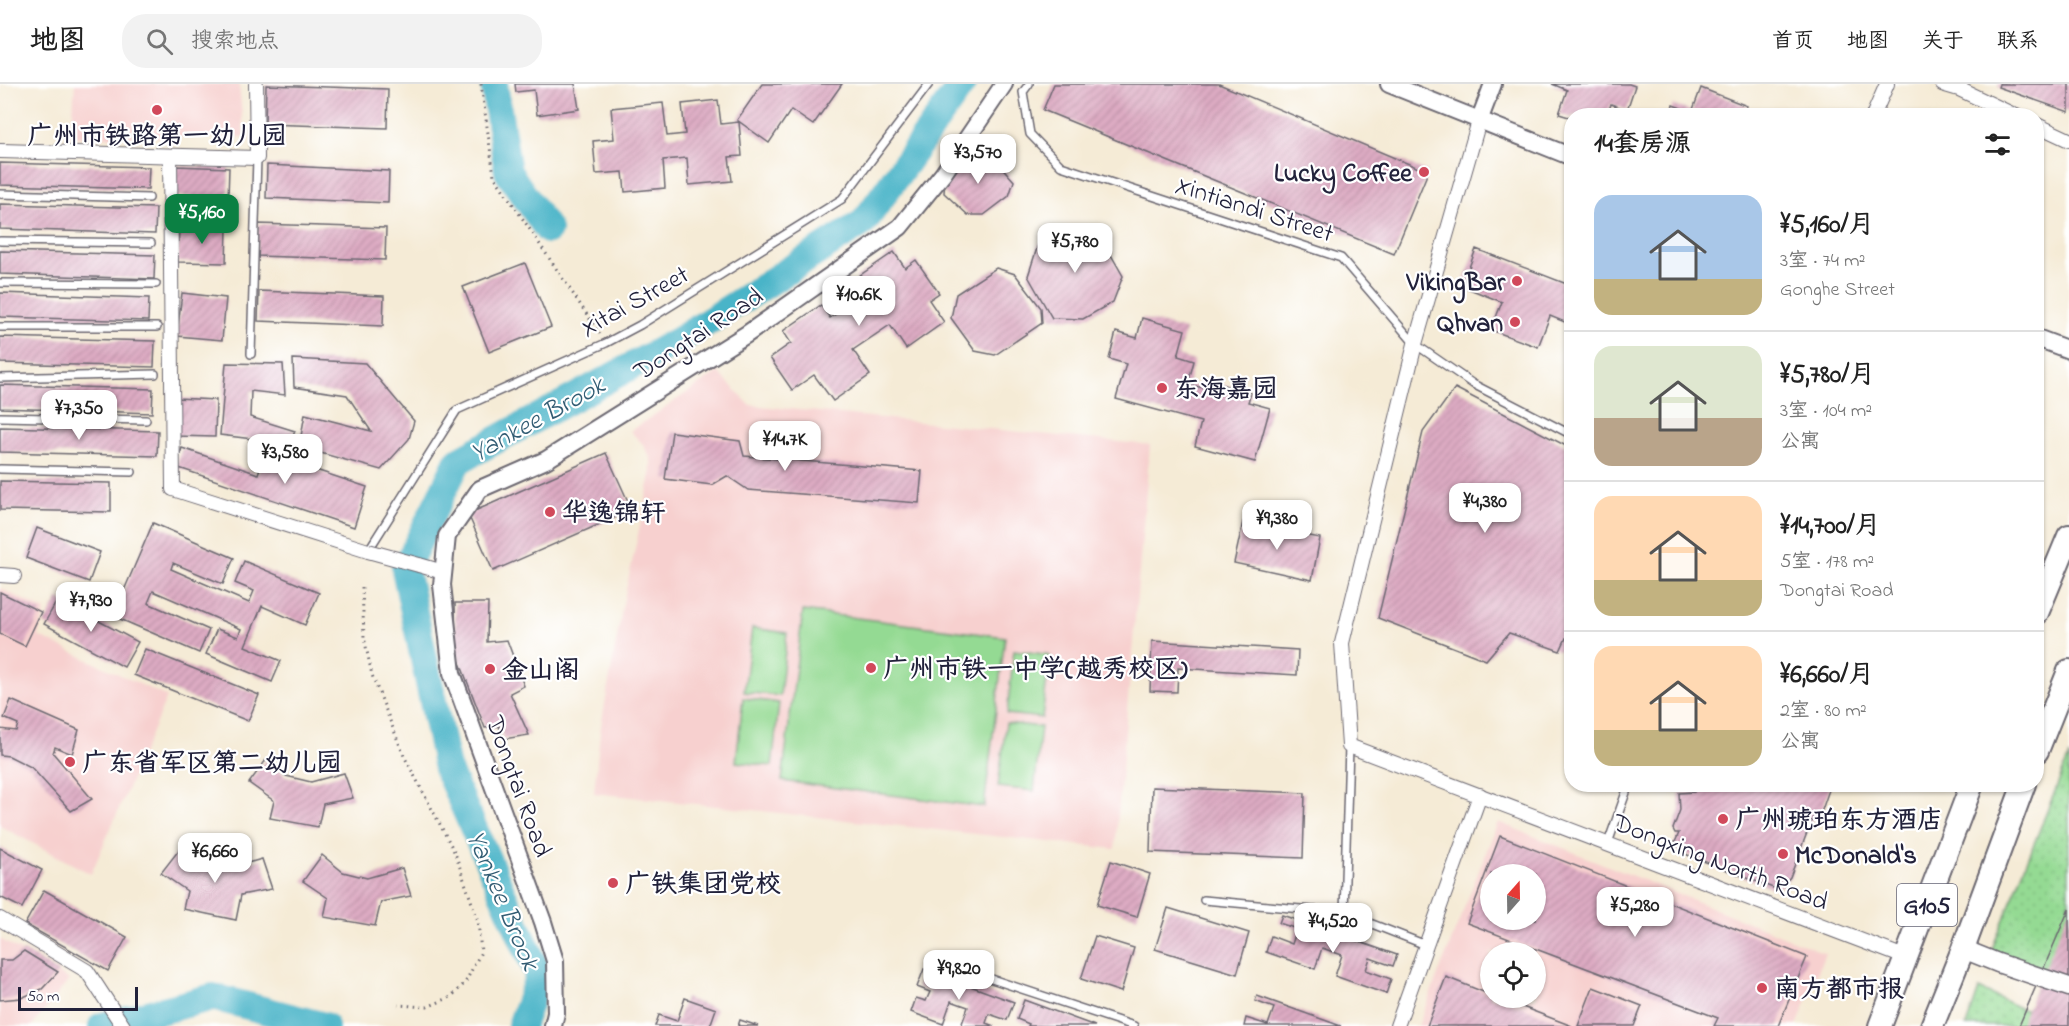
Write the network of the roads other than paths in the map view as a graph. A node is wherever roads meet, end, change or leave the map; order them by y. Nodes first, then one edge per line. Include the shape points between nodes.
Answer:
1 (256, 84) edge
2 (929, 84) edge
3 (1004, 84) edge
4 (1029, 84) edge
5 (1389, 84) edge
6 (1493, 84) edge
7 (1887, 84) edge
8 (1942, 84) edge
9 (1960, 87) edge
10 (1876, 108) edge
11 (2001, 108) edge
12 (1479, 121) junction
13 (2044, 128) edge
14 (2069, 140) edge
15 (0, 152) edge
16 (1564, 154) edge
17 (170, 156) junction
18 (257, 158) junction
19 (0, 194) edge
20 (149, 198) dead end
21 (0, 241) edge
22 (151, 243) dead end
23 (0, 283) edge
24 (156, 284) dead end
25 (0, 327) edge
26 (157, 327) dead end
27 (2044, 341) edge
28 (1415, 344) junction
29 (2069, 350) edge
30 (251, 354) dead end
31 (155, 374) dead end
32 (0, 378) edge
33 (0, 417) edge
34 (146, 420) dead end
35 (1564, 431) edge
36 (0, 469) edge
37 (132, 472) dead end
38 (2069, 523) edge
39 (2064, 546) edge
40 (369, 550) junction
41 (443, 572) junction
42 (0, 575) edge
43 (14, 576) dead end
44 (2044, 596) edge
45 (2069, 671) edge
46 (2044, 734) edge
47 (1349, 746) junction
48 (1626, 792) edge
49 (1969, 792) edge
50 (2021, 792) edge
51 (1480, 795) junction
52 (1608, 843) junction
53 (1204, 900) dead end
54 (1344, 913) junction
55 (0, 920) edge
56 (1426, 945) junction
57 (1963, 949) junction
58 (1907, 958) junction
59 (937, 961) dead end
60 (2069, 987) edge
61 (1938, 1024) edge
62 (123, 1026) edge
63 (553, 1026) edge
64 (1134, 1026) edge
65 (1397, 1026) edge
66 (1880, 1026) edge

1 - 18 street
2 - 40 lane, Xitai Street via 842,199 640,325 456,410
3 - 41 street, Dongtai Road via 943,174 900,227 747,334 546,460 480,489 447,536
4 - 28 lane, Xintiandi Street via 1023,92 1030,134 1061,166 1341,258
5 - 12 street
6 - 12 street
7 - 10 street
8 - 9 street
9 - 11 street
12 - 16 street
12 - 28 street
13 - 14 street
15 - 17 street
17 - 18 street
17 - 40 street via 172,489
18 - 30 lane
19 - 20 lane
21 - 22 lane
23 - 24 lane
25 - 26 lane
27 - 29 street
28 - 35 lane, Xintiandi Street via 1473,384
28 - 47 street via 1342,643
31 - 32 lane
33 - 34 lane
36 - 37 lane
38 - 39 highway
39 - 44 highway
40 - 41 street, bridge
41 - 63 street, Dongtai Road via 452,674 555,961
42 - 43 street
45 - 46 highway
47 - 51 street, Dongxing North Road
47 - 54 lane
48 - 52 lane
49 - 58 highway, G105
50 - 57 highway, G105
51 - 52 street, Dongxing North Road
51 - 56 street
52 - 58 street, Dongxing North Road
53 - 54 lane
54 - 56 lane
55 - 62 street via 87,971
56 - 65 street
57 - 60 main road
57 - 61 highway, G105
58 - 66 highway, G105
59 - 64 lane

